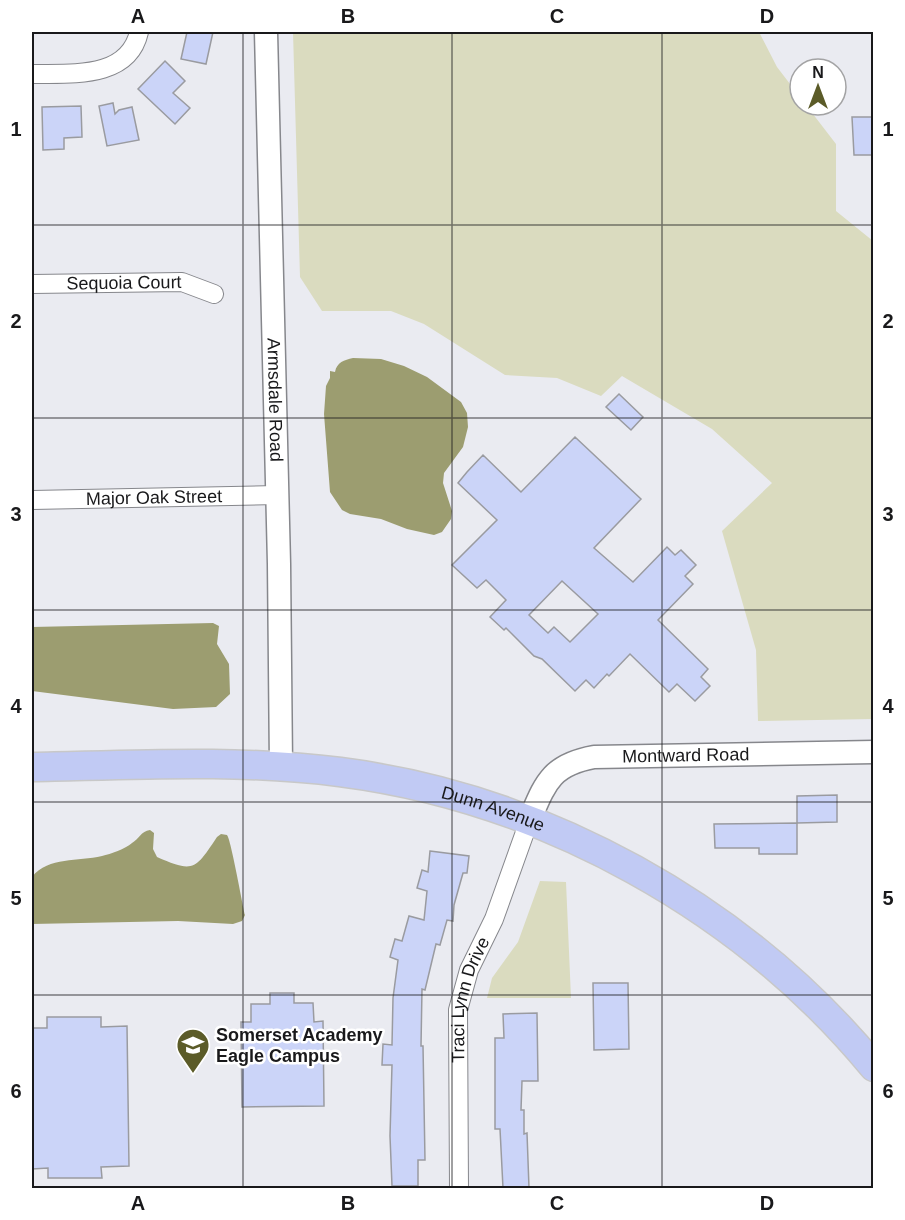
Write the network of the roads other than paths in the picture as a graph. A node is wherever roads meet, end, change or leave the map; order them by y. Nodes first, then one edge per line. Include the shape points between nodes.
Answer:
1 (139, 32) edge
2 (266, 32) edge
3 (32, 74) edge
4 (32, 284) edge
5 (214, 294) dead end
6 (277, 495) junction
7 (32, 500) edge
8 (873, 752) edge
9 (281, 766) junction
10 (32, 767) edge
11 (529, 821) junction
12 (873, 1067) edge
13 (459, 1188) edge

1 - 3 street via 124,58 107,68 87,73
2 - 6 street, Armsdale Road
4 - 5 street, Sequoia Court via 182,282
6 - 7 street, Major Oak Street
6 - 9 street, Armsdale Road
8 - 11 street, Montward Road via 579,760 566,765 543,787
9 - 10 main road, Dunn Avenue
9 - 11 main road, Dunn Avenue via 404,783
11 - 12 main road, Dunn Avenue via 641,874 719,924 823,1010
11 - 13 street, Traci Lynn Drive via 494,919 469,970 458,1010

